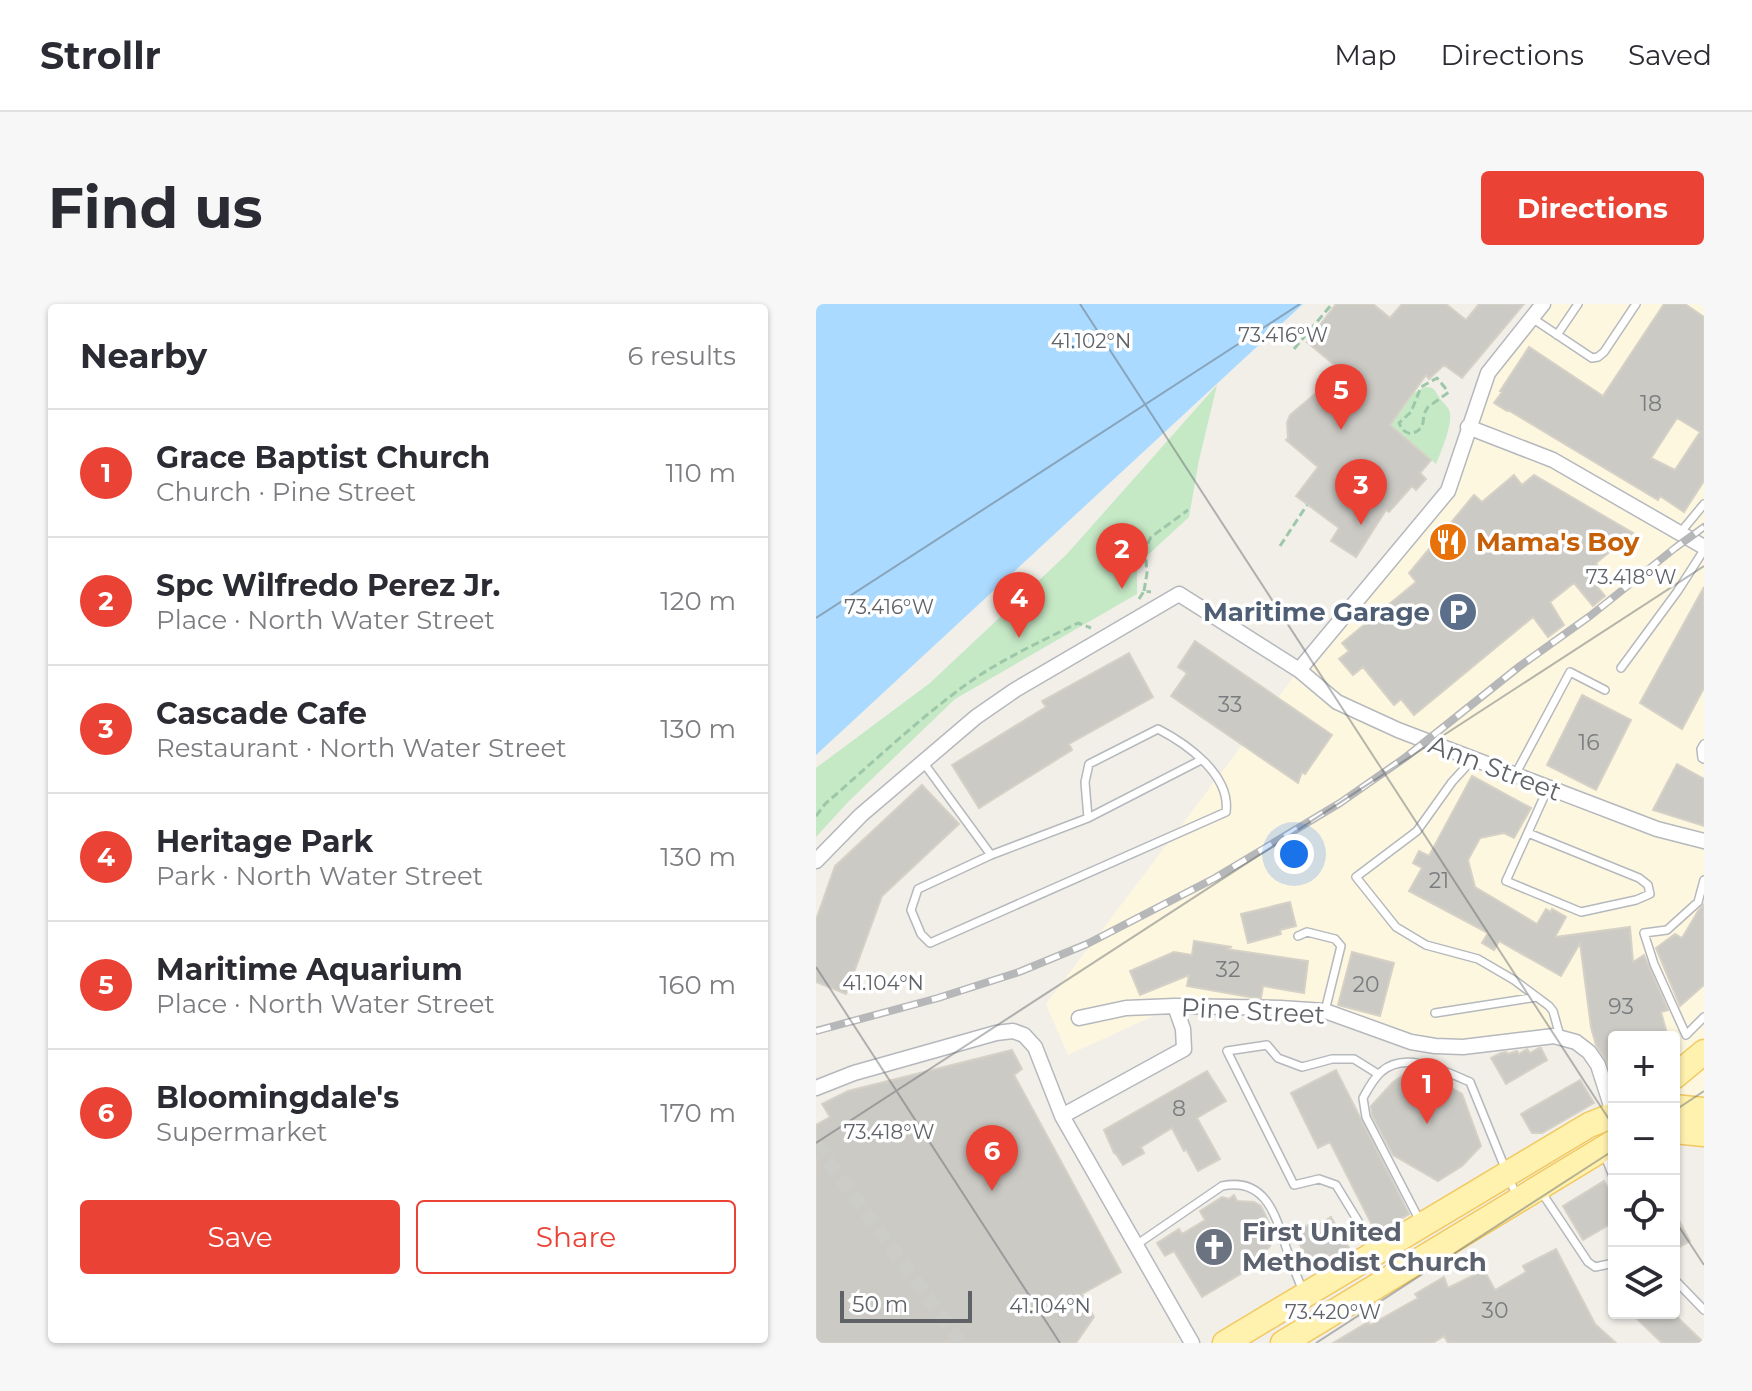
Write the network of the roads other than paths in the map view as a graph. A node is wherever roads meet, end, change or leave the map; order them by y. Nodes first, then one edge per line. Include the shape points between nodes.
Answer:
1 (1543, 304) edge
2 (1578, 304) edge
3 (1636, 304) edge
4 (1532, 318) junction
5 (1557, 335) junction
6 (1468, 427) junction
7 (1704, 504) edge
8 (1680, 533) junction
9 (1704, 549) edge
10 (1621, 668) dead end
11 (1299, 670) junction
12 (1605, 690) dead end
13 (1704, 744) edge
14 (1473, 759) junction
15 (1704, 759) edge
16 (1201, 760) junction
17 (923, 762) junction
18 (1515, 775) junction
19 (1548, 788) junction
20 (1088, 818) junction
21 (1528, 833) junction
22 (1704, 841) edge
23 (991, 855) junction
24 (816, 861) edge
25 (1704, 880) edge
26 (1298, 936) dead end
27 (1537, 997) junction
28 (1175, 1006) junction
29 (1325, 1011) junction
30 (1435, 1013) dead end
31 (1704, 1017) edge
32 (1079, 1018) dead end
33 (1686, 1035) junction
34 (1561, 1038) junction
35 (1699, 1056) edge
36 (1680, 1072) edge
37 (1378, 1074) junction
38 (816, 1088) edge
39 (1610, 1103) edge
40 (1680, 1108) edge
41 (1704, 1110) edge
42 (1062, 1116) junction
43 (1608, 1117) edge
44 (1680, 1132) edge
45 (1704, 1134) edge
46 (1608, 1145) edge
47 (1508, 1173) junction
48 (1529, 1194) junction
49 (1422, 1225) junction
50 (1136, 1245) junction
51 (1377, 1252) junction
52 (1608, 1264) edge
53 (1680, 1285) edge
54 (1305, 1296) junction
55 (1704, 1310) edge
56 (1235, 1341) edge
57 (1192, 1343) edge
58 (1283, 1343) edge

1 - 4 street
2 - 5 lane
3 - 5 lane via 1598,357
4 - 5 lane
4 - 6 street via 1488,373
6 - 8 street via 1553,460
6 - 11 street via 1448,491
7 - 8 lane
8 - 9 street
9 - 10 lane
11 - 14 street, Ann Street via 1337,702
11 - 17 street, Ann Street via 1179,594 1015,690
12 - 18 lane via 1570,672
13 - 15 lane
14 - 18 street, Ann Street
14 - 27 lane via 1417,831 1356,877 1396,927 1426,945 1478,959
16 - 20 lane
16 - 20 lane via 1158,729 1089,764
16 - 23 lane via 1225,791 1226,812 930,943 911,910 918,889
17 - 23 lane
17 - 24 street
18 - 19 street, Ann Street
19 - 21 lane
19 - 22 street, Ann Street
20 - 23 lane
21 - 21 lane via 1506,881 1581,912 1650,894 1639,878
25 - 33 lane via 1698,902 1667,930 1644,933
26 - 29 lane via 1307,932 1335,939 1341,946
27 - 30 lane
27 - 34 lane via 1553,1011
28 - 29 street, Pine Street
28 - 32 street, Pine Street via 1126,1008
28 - 42 street via 1184,1049
29 - 34 street, Pine Street via 1435,1046
31 - 33 lane
33 - 35 lane
34 - 39 street via 1589,1052
35 - 36 main road
37 - 47 lane via 1390,1065 1424,1064 1470,1082
37 - 49 lane via 1363,1098 1366,1117
37 - 51 lane via 1354,1059 1302,1067 1278,1058 1267,1045 1227,1051 1294,1185 1319,1179 1336,1185
38 - 42 street via 1013,1031 1035,1047
40 - 41 main road
42 - 50 street
43 - 47 main road
44 - 45 main road
46 - 48 main road
47 - 48 lane
47 - 49 main road
48 - 52 lane via 1588,1262 1595,1267
48 - 58 main road
49 - 51 main road
50 - 54 lane via 1222,1186 1242,1185 1262,1195 1272,1209
50 - 57 street
51 - 54 main road
53 - 55 lane
54 - 56 main road

